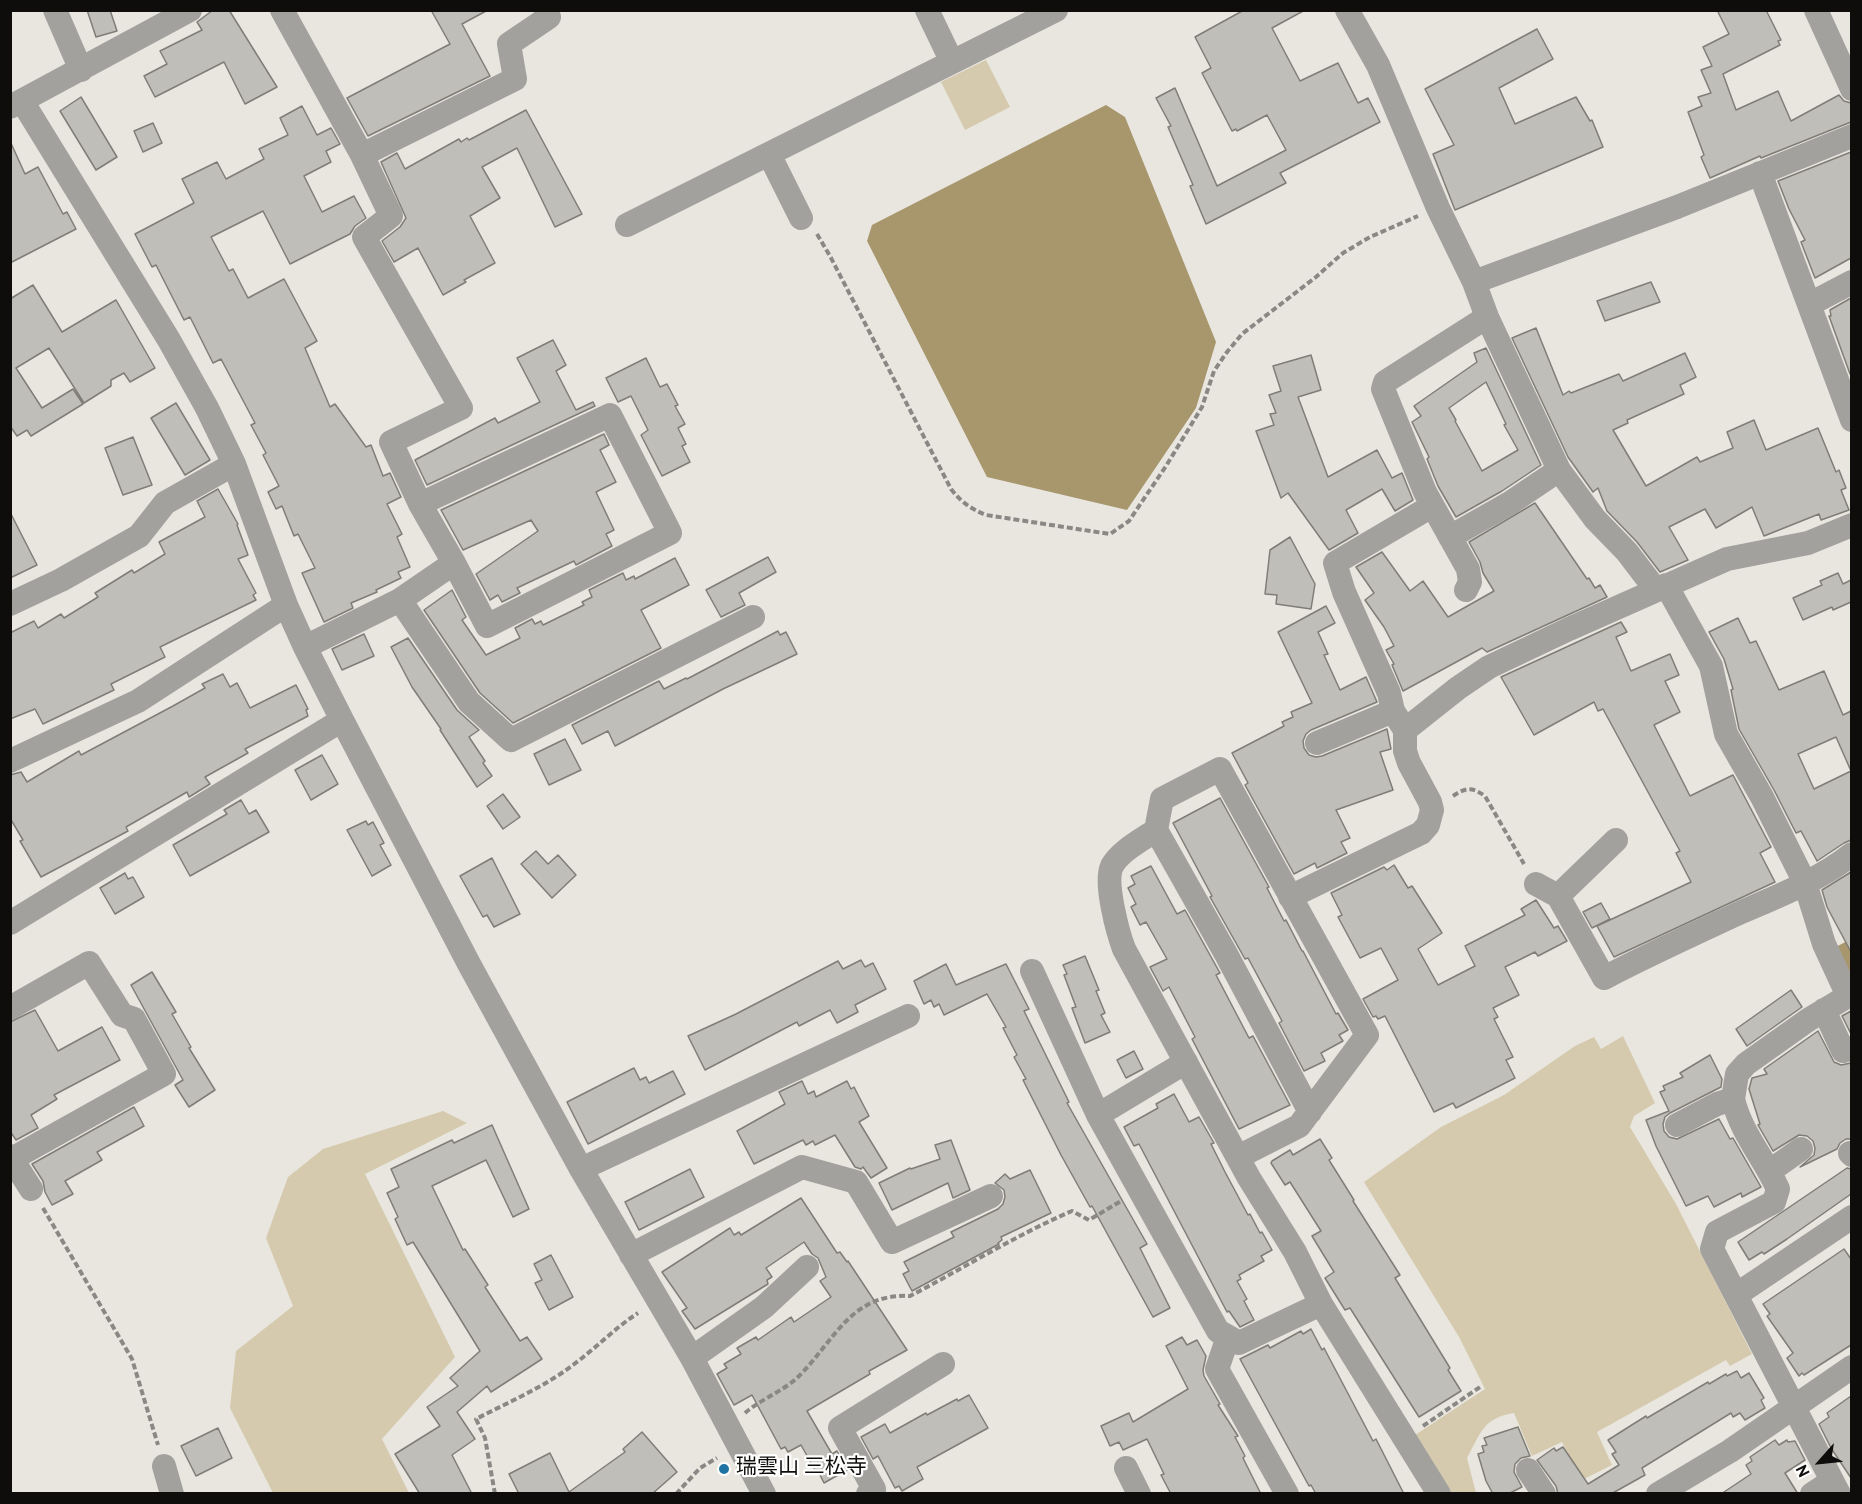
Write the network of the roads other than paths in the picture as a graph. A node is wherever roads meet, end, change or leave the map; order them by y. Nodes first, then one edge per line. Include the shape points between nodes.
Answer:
1 (56, 10) edge
2 (190, 10) edge
3 (282, 10) edge
4 (546, 10) edge
5 (927, 10) edge
6 (1056, 10) edge
7 (1347, 10) edge
8 (1816, 10) edge
9 (952, 62) junction
10 (81, 70) junction
11 (1851, 89) edge
12 (16, 104) edge
13 (1851, 136) edge
14 (768, 154) junction
15 (362, 155) junction
16 (1761, 173) junction
17 (801, 218) road end
18 (627, 225) dead end
19 (1474, 282) junction
20 (1851, 282) edge
21 (1810, 304) junction
22 (1487, 317) junction
23 (1851, 420) edge
24 (234, 464) junction
25 (1559, 470) junction
26 (420, 504) junction
27 (1432, 506) junction
28 (1851, 525) edge
29 (1450, 537) junction
30 (454, 563) junction
31 (1661, 588) junction
32 (1466, 590) dead end
33 (400, 600) junction
34 (10, 604) edge
35 (286, 605) junction
36 (753, 617) dead end
37 (305, 647) junction
38 (342, 720) junction
39 (1399, 720) junction
40 (1317, 743) dead end
41 (10, 761) edge
42 (1156, 830) junction
43 (1616, 840) dead end
44 (1851, 854) edge
45 (1805, 883) junction
46 (1536, 884) road end
47 (1558, 896) junction
48 (1290, 897) junction
49 (10, 923) edge
50 (1032, 971) dead end
51 (10, 1008) edge
52 (1824, 1010) junction
53 (908, 1016) dead end
54 (1851, 1048) edge
55 (1186, 1062) junction
56 (1733, 1099) junction
57 (1310, 1113) junction
58 (1098, 1115) junction
59 (1677, 1125) dead end
60 (1801, 1149) dead end
61 (1238, 1156) junction
62 (11, 1158) edge
63 (581, 1169) junction
64 (1774, 1180) junction
65 (31, 1189) road end
66 (991, 1196) dead end
67 (1851, 1217) edge
68 (631, 1255) junction
69 (807, 1267) dead end
70 (1736, 1294) junction
71 (1321, 1304) junction
72 (1228, 1337) junction
73 (692, 1358) junction
74 (943, 1364) dead end
75 (1851, 1367) edge
76 (1793, 1407) junction
77 (164, 1466) road end
78 (1126, 1468) dead end
79 (1528, 1470) dead end
80 (1837, 1491) edge
81 (172, 1494) edge
82 (764, 1494) edge
83 (868, 1494) edge
84 (1139, 1494) edge
85 (1287, 1494) edge
86 (1439, 1494) edge
87 (1544, 1494) edge
88 (1658, 1494) edge

1 - 10 street
2 - 10 street
3 - 15 street
4 - 15 street via 549,16 509,44 515,79
5 - 9 street
6 - 9 street
7 - 19 street via 1378,64 1438,208
8 - 11 street
9 - 14 street
10 - 12 street
12 - 24 street via 169,340
13 - 16 street
14 - 17 street
14 - 18 street
15 - 26 street via 391,216 364,237 461,408 391,442
16 - 19 street
16 - 21 street
19 - 22 street
20 - 21 street
21 - 23 street
22 - 25 street
22 - 27 street via 1384,382 1383,389
24 - 34 street via 165,503 139,536
24 - 35 street
25 - 29 street
25 - 31 street via 1595,519
26 - 30 street
26 - 30 street via 610,415 670,533 487,626
27 - 29 street
27 - 39 street via 1335,563
28 - 31 street via 1808,543 1727,559
29 - 32 street via 1468,569 1470,582
30 - 33 street
31 - 39 street via 1489,668
31 - 45 street via 1711,666 1726,735
33 - 36 street via 469,702 511,740
33 - 37 street
35 - 37 street
35 - 41 street via 138,701
37 - 38 street
38 - 49 street
38 - 63 street
39 - 40 street
39 - 48 street via 1409,764 1430,802 1428,825 1421,833
42 - 48 street via 1162,799 1220,769
42 - 55 street via 1116,861 1109,876 1110,886 1116,928 1124,950
42 - 57 street
43 - 47 street
44 - 45 street
45 - 47 street via 1662,947 1604,978
45 - 52 street via 1824,945 1848,996
46 - 47 street
48 - 57 street via 1367,1035
50 - 58 street
51 - 62 street via 89,963 122,1015 134,1019 164,1074
52 - 54 street via 1844,1051
52 - 56 street via 1746,1064 1737,1074
53 - 63 street
55 - 58 street
55 - 61 street
56 - 59 street
56 - 64 street via 1737,1117
57 - 61 street via 1299,1126
58 - 72 street via 1218,1331
60 - 64 street
61 - 71 street
62 - 65 street
63 - 68 street
64 - 70 street via 1774,1202 1717,1232 1712,1249
66 - 68 street via 892,1242 856,1182 802,1167
67 - 70 street
68 - 73 street
69 - 73 street via 764,1307
70 - 76 street
71 - 72 street via 1239,1343
71 - 86 street
72 - 85 street via 1217,1370
73 - 82 street
74 - 83 street via 840,1428 874,1489
75 - 76 street
76 - 80 street
76 - 88 street
77 - 81 street
78 - 84 street
79 - 87 street

